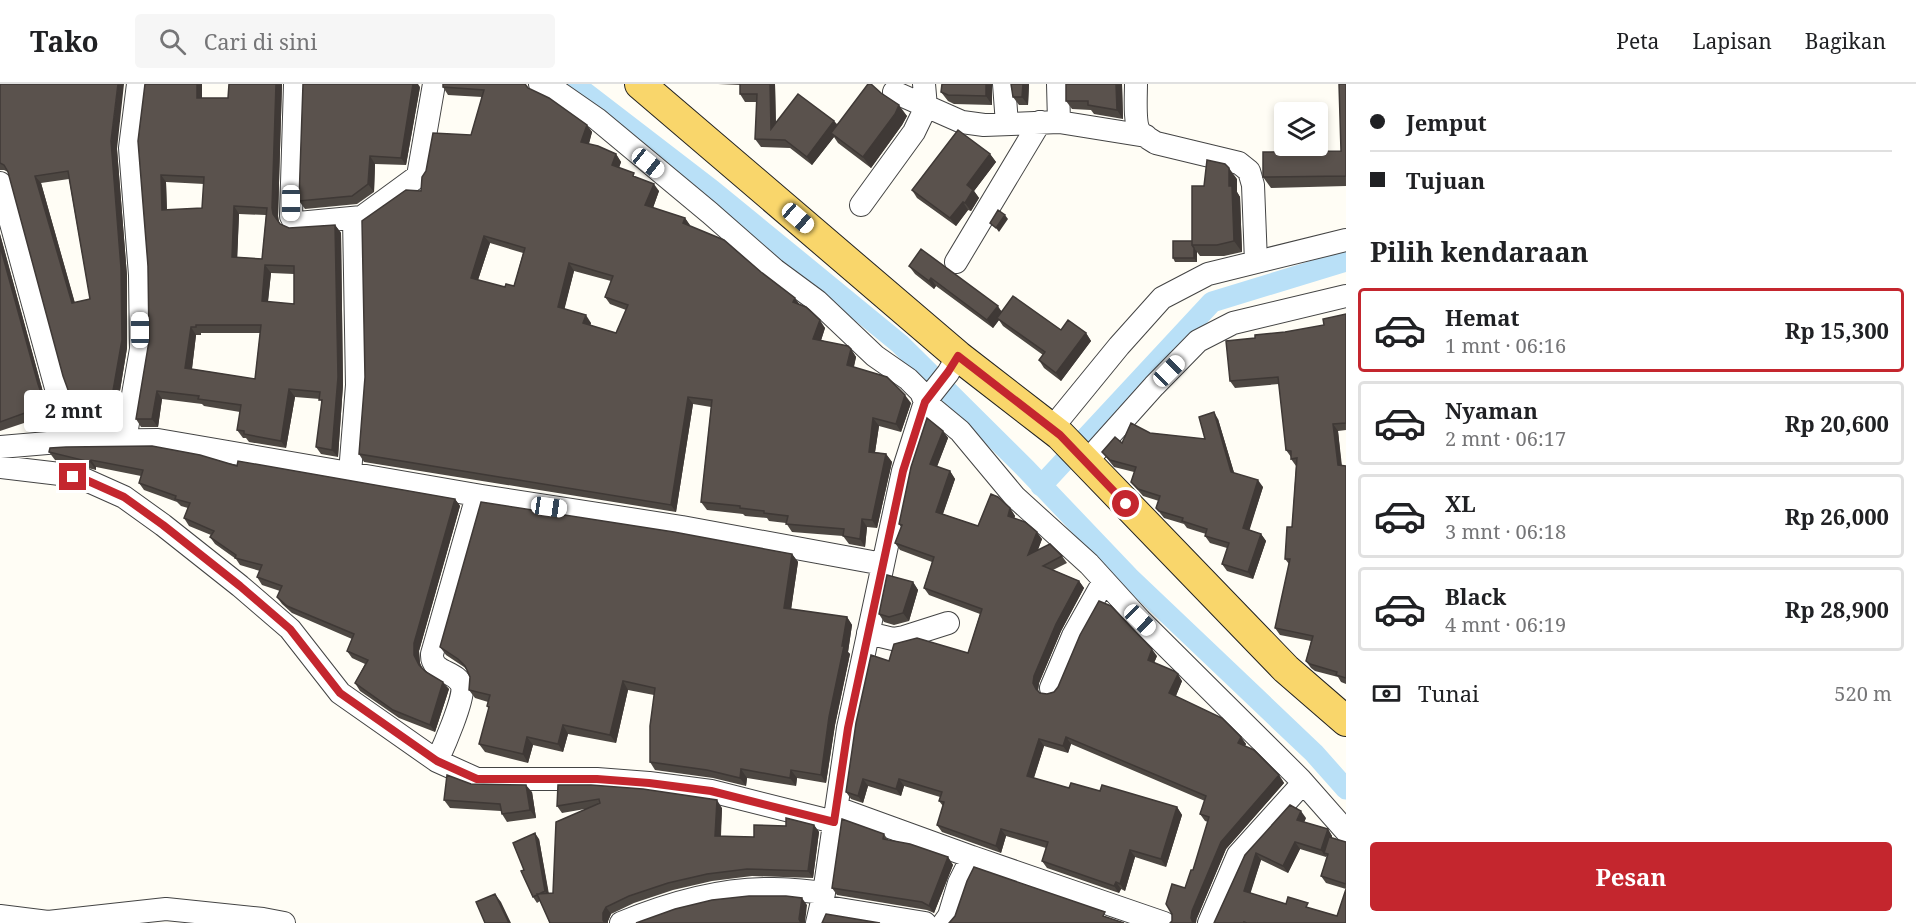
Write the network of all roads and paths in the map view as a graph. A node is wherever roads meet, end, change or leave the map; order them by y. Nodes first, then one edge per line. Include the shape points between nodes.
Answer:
1 (138, 84) edge
2 (295, 84) edge
3 (434, 84) edge
4 (540, 84) edge
5 (640, 84) edge
6 (924, 84) edge
7 (1004, 84) edge
8 (1058, 84) edge
9 (1136, 84) edge
10 (894, 92) dead end
11 (926, 107) junction
12 (1050, 122) junction
13 (1007, 124) junction
14 (1146, 136) junction
15 (0, 183) edge
16 (861, 205) dead end
17 (354, 218) junction
18 (1346, 240) edge
19 (956, 262) dead end
20 (1256, 262) junction
21 (1346, 296) edge
22 (953, 364) junction
23 (927, 398) junction
24 (1056, 432) junction
25 (125, 440) junction
26 (75, 441) junction
27 (0, 447) edge
28 (1084, 460) junction
29 (0, 466) edge
30 (350, 473) junction
31 (477, 495) junction
32 (883, 564) junction
33 (1104, 581) junction
34 (948, 623) dead end
35 (868, 633) junction
36 (1051, 688) dead end
37 (1346, 721) edge
38 (437, 761) junction
39 (1303, 783) junction
40 (835, 815) junction
41 (1346, 831) edge
42 (972, 857) junction
43 (820, 907) edge
44 (0, 916) edge
45 (284, 923) edge
46 (621, 923) edge
47 (925, 923) edge
48 (944, 923) edge
49 (1164, 923) edge
50 (1209, 923) edge

1 - 25 street via 130,148 140,275 141,349
2 - 17 street via 291,216 298,223
3 - 17 street via 418,176 362,217
4 - 23 street via 597,119 817,301
5 - 22 main road
6 - 11 street
7 - 13 street
8 - 12 street
9 - 14 street via 1137,125
10 - 11 street
11 - 13 street via 962,122
11 - 16 street via 914,132
12 - 13 street
12 - 14 street
12 - 19 street
14 - 20 street via 1156,143 1239,163 1249,171
15 - 26 street via 56,388
17 - 30 street via 357,385
18 - 20 street
20 - 24 street via 1208,274 1162,298 1119,346
21 - 28 street via 1233,323 1198,341
22 - 23 street
22 - 24 main road
23 - 32 street via 903,471
23 - 33 street via 960,430 1015,497
24 - 28 main road
25 - 26 street
25 - 30 street via 158,440
26 - 27 street
28 - 37 main road via 1286,669
29 - 38 street via 77,478 124,497 290,629 340,693
30 - 31 street
31 - 32 street
31 - 38 street via 432,654 436,667 460,681 462,688
32 - 35 street
33 - 36 street via 1073,636
33 - 39 street
34 - 35 street via 893,639
35 - 40 street
38 - 40 street via 477,779 649,783
39 - 41 street
39 - 50 street via 1238,855
40 - 42 street
40 - 43 street
42 - 48 street
42 - 49 street
43 - 46 street via 772,889 739,891 697,897
43 - 47 street
44 - 45 street via 48,922 166,909

